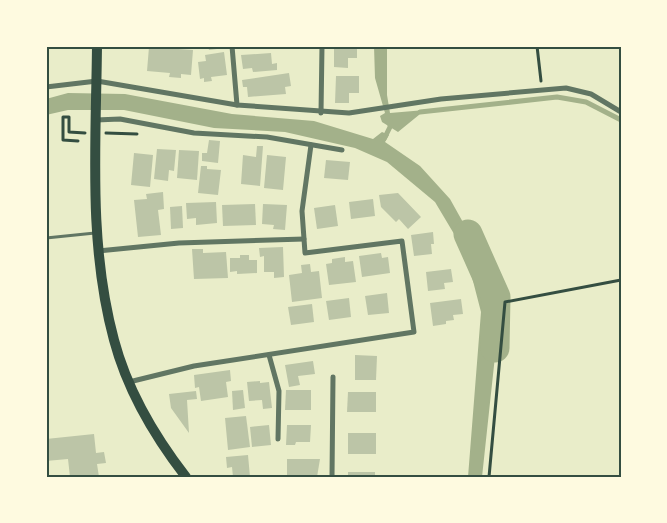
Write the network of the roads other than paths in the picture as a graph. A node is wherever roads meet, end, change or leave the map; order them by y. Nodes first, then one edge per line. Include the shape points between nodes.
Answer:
1 (97, 46) edge
2 (232, 46) edge
3 (322, 46) edge
4 (96, 86) junction
5 (46, 87) edge
6 (237, 105) junction
7 (621, 112) edge
8 (322, 113) junction
9 (96, 117) junction
10 (311, 145) junction
11 (342, 150) dead end
12 (97, 233) junction
13 (46, 238) edge
14 (304, 239) junction
15 (98, 251) junction
16 (269, 354) junction
17 (333, 377) dead end
18 (129, 382) junction
19 (278, 439) dead end
20 (185, 477) edge
21 (332, 477) edge

1 - 4 main road
2 - 6 street
3 - 8 street
4 - 5 street
4 - 6 street
4 - 9 main road
6 - 8 street
7 - 8 street via 591,94 566,88 349,113
9 - 10 street via 194,133 267,137
9 - 12 main road
10 - 11 street
10 - 14 street via 302,211
12 - 13 lane
12 - 15 main road
14 - 15 street via 179,243
14 - 16 street via 305,253 402,241 414,332
15 - 18 main road via 114,340
16 - 18 street via 194,366
16 - 19 street via 279,391
17 - 21 street
18 - 20 main road via 165,449

